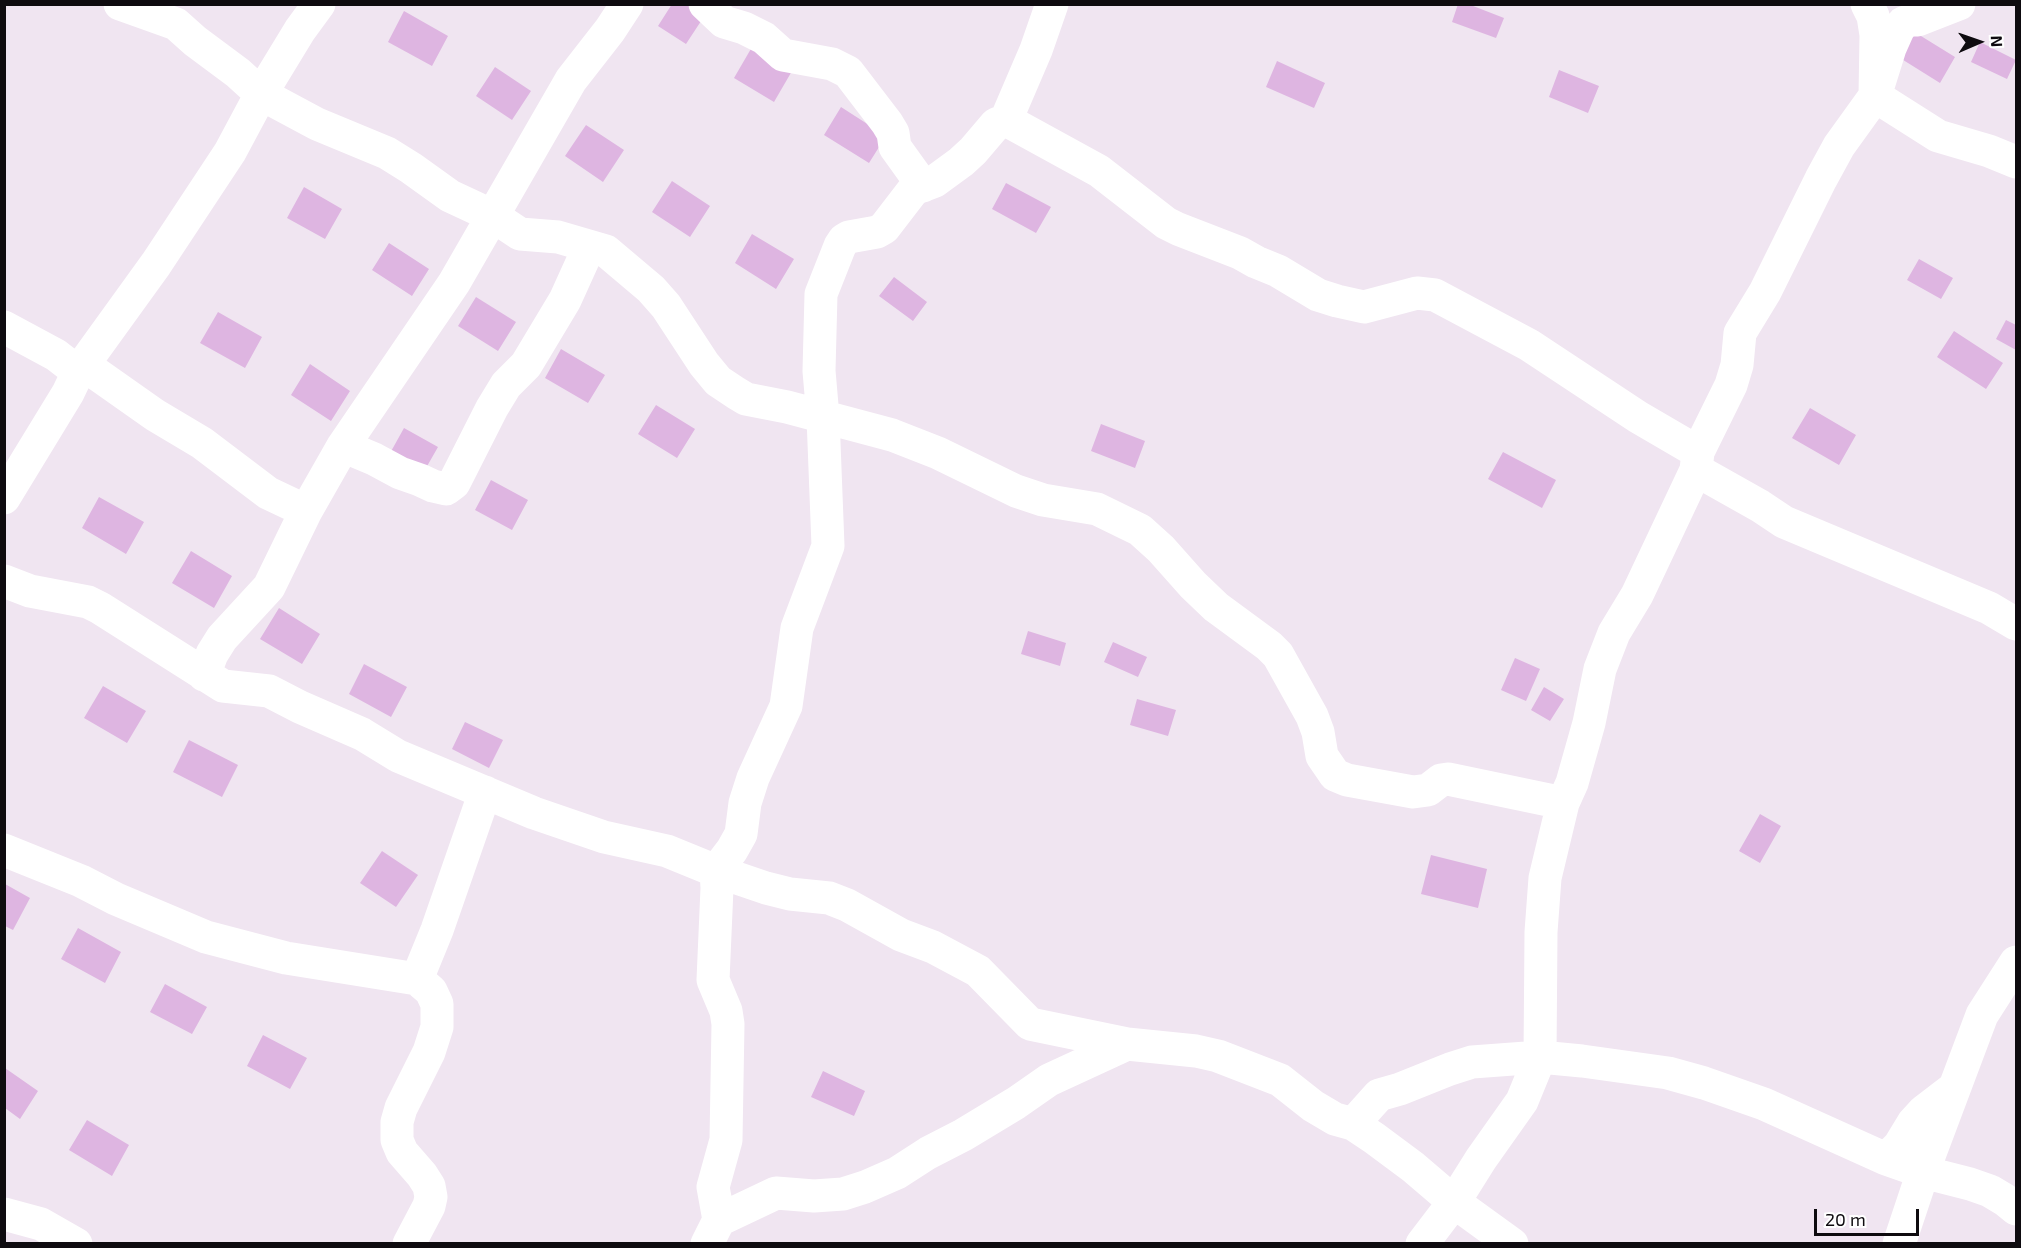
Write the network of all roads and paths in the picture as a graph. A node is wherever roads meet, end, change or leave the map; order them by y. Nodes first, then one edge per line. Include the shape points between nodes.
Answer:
1 (120, 4) edge
2 (319, 4) edge
3 (627, 4) edge
4 (705, 4) edge
5 (1052, 4) edge
6 (1867, 4) edge
7 (1959, 4) edge
8 (261, 94) junction
9 (1875, 96) junction
10 (1006, 120) junction
11 (2016, 162) edge
12 (922, 186) junction
13 (493, 216) junction
14 (589, 248) junction
15 (4, 327) edge
16 (81, 368) junction
17 (823, 417) junction
18 (344, 446) junction
19 (1697, 461) junction
20 (4, 498) edge
21 (306, 511) junction
22 (4, 581) edge
23 (2016, 624) edge
24 (204, 675) junction
25 (485, 792) junction
26 (1563, 803) junction
27 (4, 850) edge
28 (716, 872) junction
29 (2016, 962) edge
30 (417, 979) junction
31 (1127, 1044) junction
32 (1540, 1057) junction
33 (1955, 1088) junction
34 (1353, 1124) junction
35 (1886, 1159) junction
36 (1923, 1172) junction
37 (1454, 1202) junction
38 (2016, 1209) edge
39 (4, 1214) edge
40 (713, 1232) edge
41 (76, 1244) edge
42 (409, 1244) edge
43 (1422, 1244) edge
44 (1512, 1244) edge
45 (1899, 1244) edge

1 - 8 street via 176,24
2 - 8 street
3 - 13 street via 571,80
4 - 12 street via 724,22 764,38 783,55 832,64 848,72 887,123 895,147
5 - 10 street
6 - 9 street via 1876,35
7 - 9 street via 1903,23 1890,48
8 - 13 street via 317,124 387,153 450,196
8 - 16 street via 230,152
9 - 11 street via 1938,136
9 - 19 street via 1839,146 1740,333 1731,385
10 - 12 street via 996,124 961,162
10 - 19 street via 1099,171 1166,223 1240,253 1318,295 1364,307 1417,293 1435,295 1529,345
12 - 17 street via 915,189 884,228 849,237 840,246 821,294 819,371
13 - 14 street via 520,234 558,237
13 - 18 street via 454,284
14 - 17 street via 606,251 651,289 718,381 746,399
14 - 18 street via 565,300 532,356 492,408 454,483 446,489 433,486
15 - 16 street
16 - 20 street
16 - 21 street via 202,443 268,493
17 - 26 street via 909,441 1016,491 1097,509 1140,530 1216,607 1278,655 1312,716 1322,756 1335,775 1413,792 1428,790 1448,779
17 - 28 street via 828,546 797,628 786,706 753,778 741,834
18 - 21 street
19 - 23 street via 1784,522 1989,608
19 - 26 street via 1637,595 1614,633 1600,669 1589,723
21 - 24 street via 269,587 222,638
22 - 24 street via 30,591 88,602
24 - 25 street via 223,686 269,691 362,734 398,756
25 - 28 street via 572,827 667,851
25 - 30 street
26 - 32 street via 1545,878
27 - 30 street via 206,937 286,958
28 - 31 street via 790,894 847,904 901,935 978,971 1030,1024
28 - 40 street via 713,980 728,1024 726,1140 713,1187
29 - 33 street via 1983,1015
30 - 42 street via 430,991 438,1014 429,1052 397,1122 402,1152 422,1174 431,1197
31 - 34 street via 1218,1056 1280,1080 1313,1106
31 - 40 street via 1049,1080 897,1173 843,1194 776,1193
32 - 34 street via 1472,1062 1450,1069 1378,1095
32 - 35 street via 1668,1073 1704,1083 1764,1104
32 - 37 street via 1522,1101
33 - 35 street via 1924,1110
33 - 36 street
34 - 37 street
35 - 36 street
36 - 38 street via 1990,1191
36 - 45 street
37 - 43 street
37 - 44 street
39 - 41 street via 41,1224

